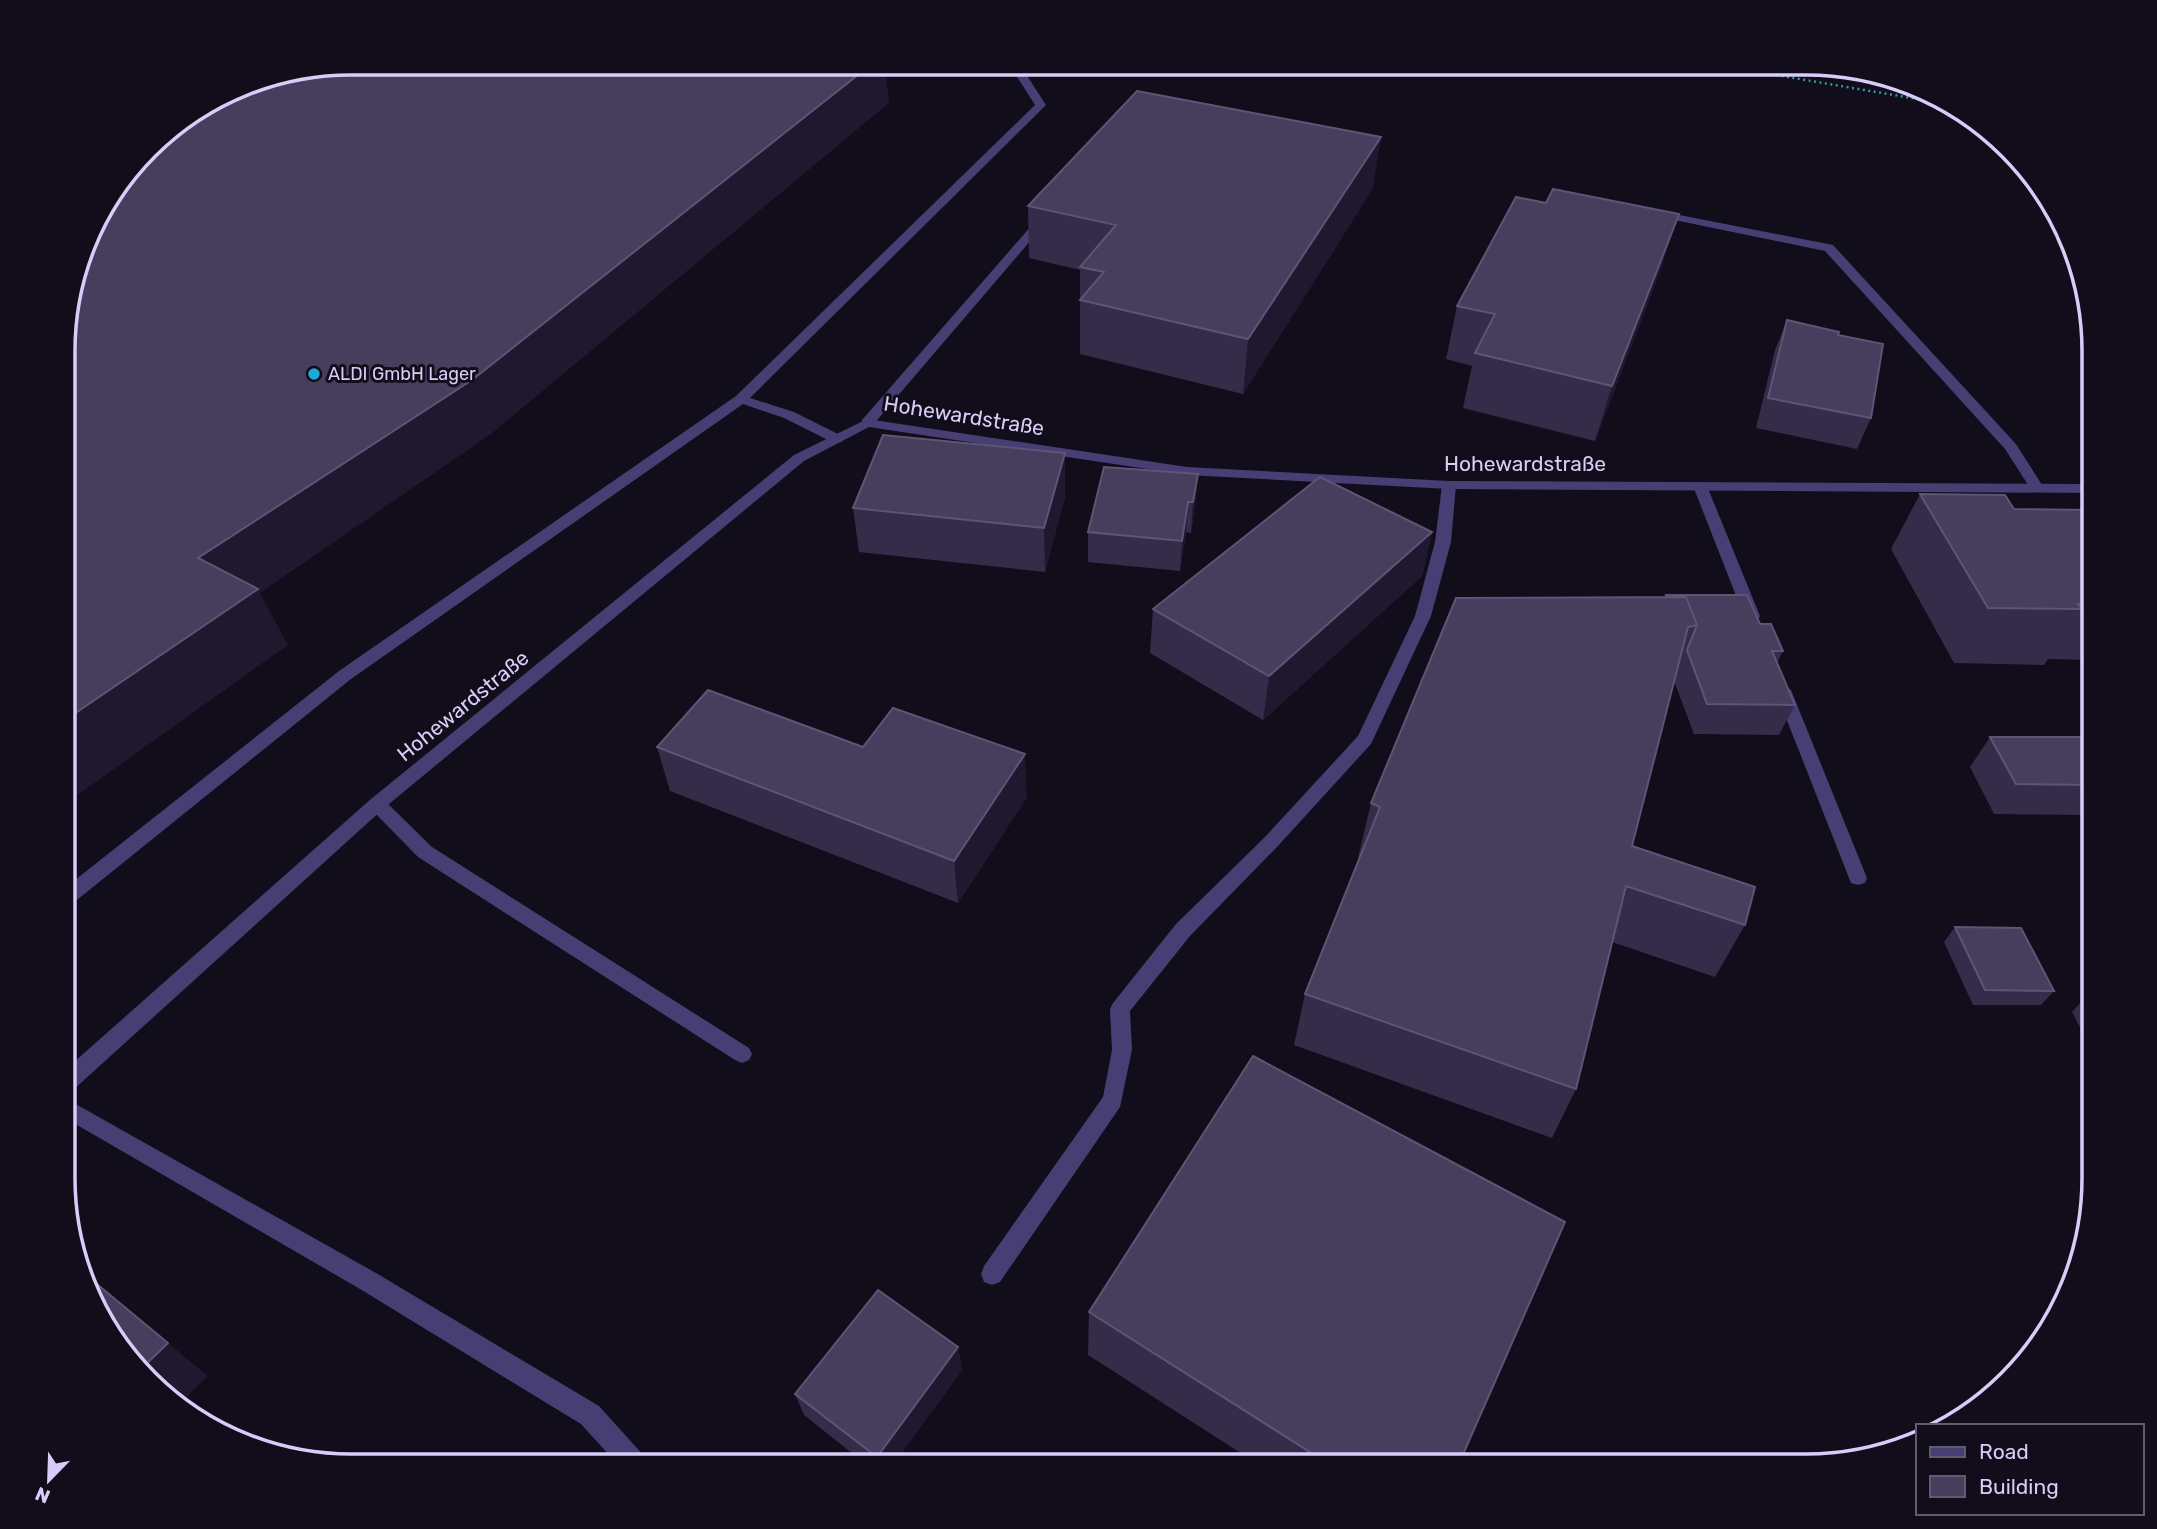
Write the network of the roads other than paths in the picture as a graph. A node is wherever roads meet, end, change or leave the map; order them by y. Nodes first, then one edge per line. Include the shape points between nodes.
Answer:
1 (1021, 75) edge
2 (1639, 210) edge
3 (1051, 211) edge
4 (741, 399) junction
5 (867, 423) junction
6 (837, 439) junction
7 (1449, 485) junction
8 (1700, 486) junction
9 (2037, 488) junction
10 (2082, 489) edge
11 (1759, 631) edge
12 (1779, 680) edge
13 (377, 804) junction
14 (1858, 878) dead end
15 (75, 891) edge
16 (742, 1054) dead end
17 (75, 1075) edge
18 (75, 1113) edge
19 (992, 1273) dead end
20 (626, 1454) edge

1 - 4 street via 1041,105
2 - 9 street via 1829,248 2011,447
3 - 5 street
4 - 6 street via 789,415
4 - 15 street via 345,675
5 - 6 street, Hohewardstraße
5 - 7 street, Hohewardstraße via 1187,471
6 - 13 street, Hohewardstraße via 799,458
7 - 8 street, Hohewardstraße
7 - 19 street via 1443,542 1423,617 1365,740 1183,930 1120,1009 1122,1050 1113,1100
8 - 9 street, Hohewardstraße
8 - 11 street
9 - 10 street, Hohewardstraße
12 - 14 street
13 - 16 street via 425,852
13 - 17 street, Hohewardstraße
18 - 20 street via 590,1415

